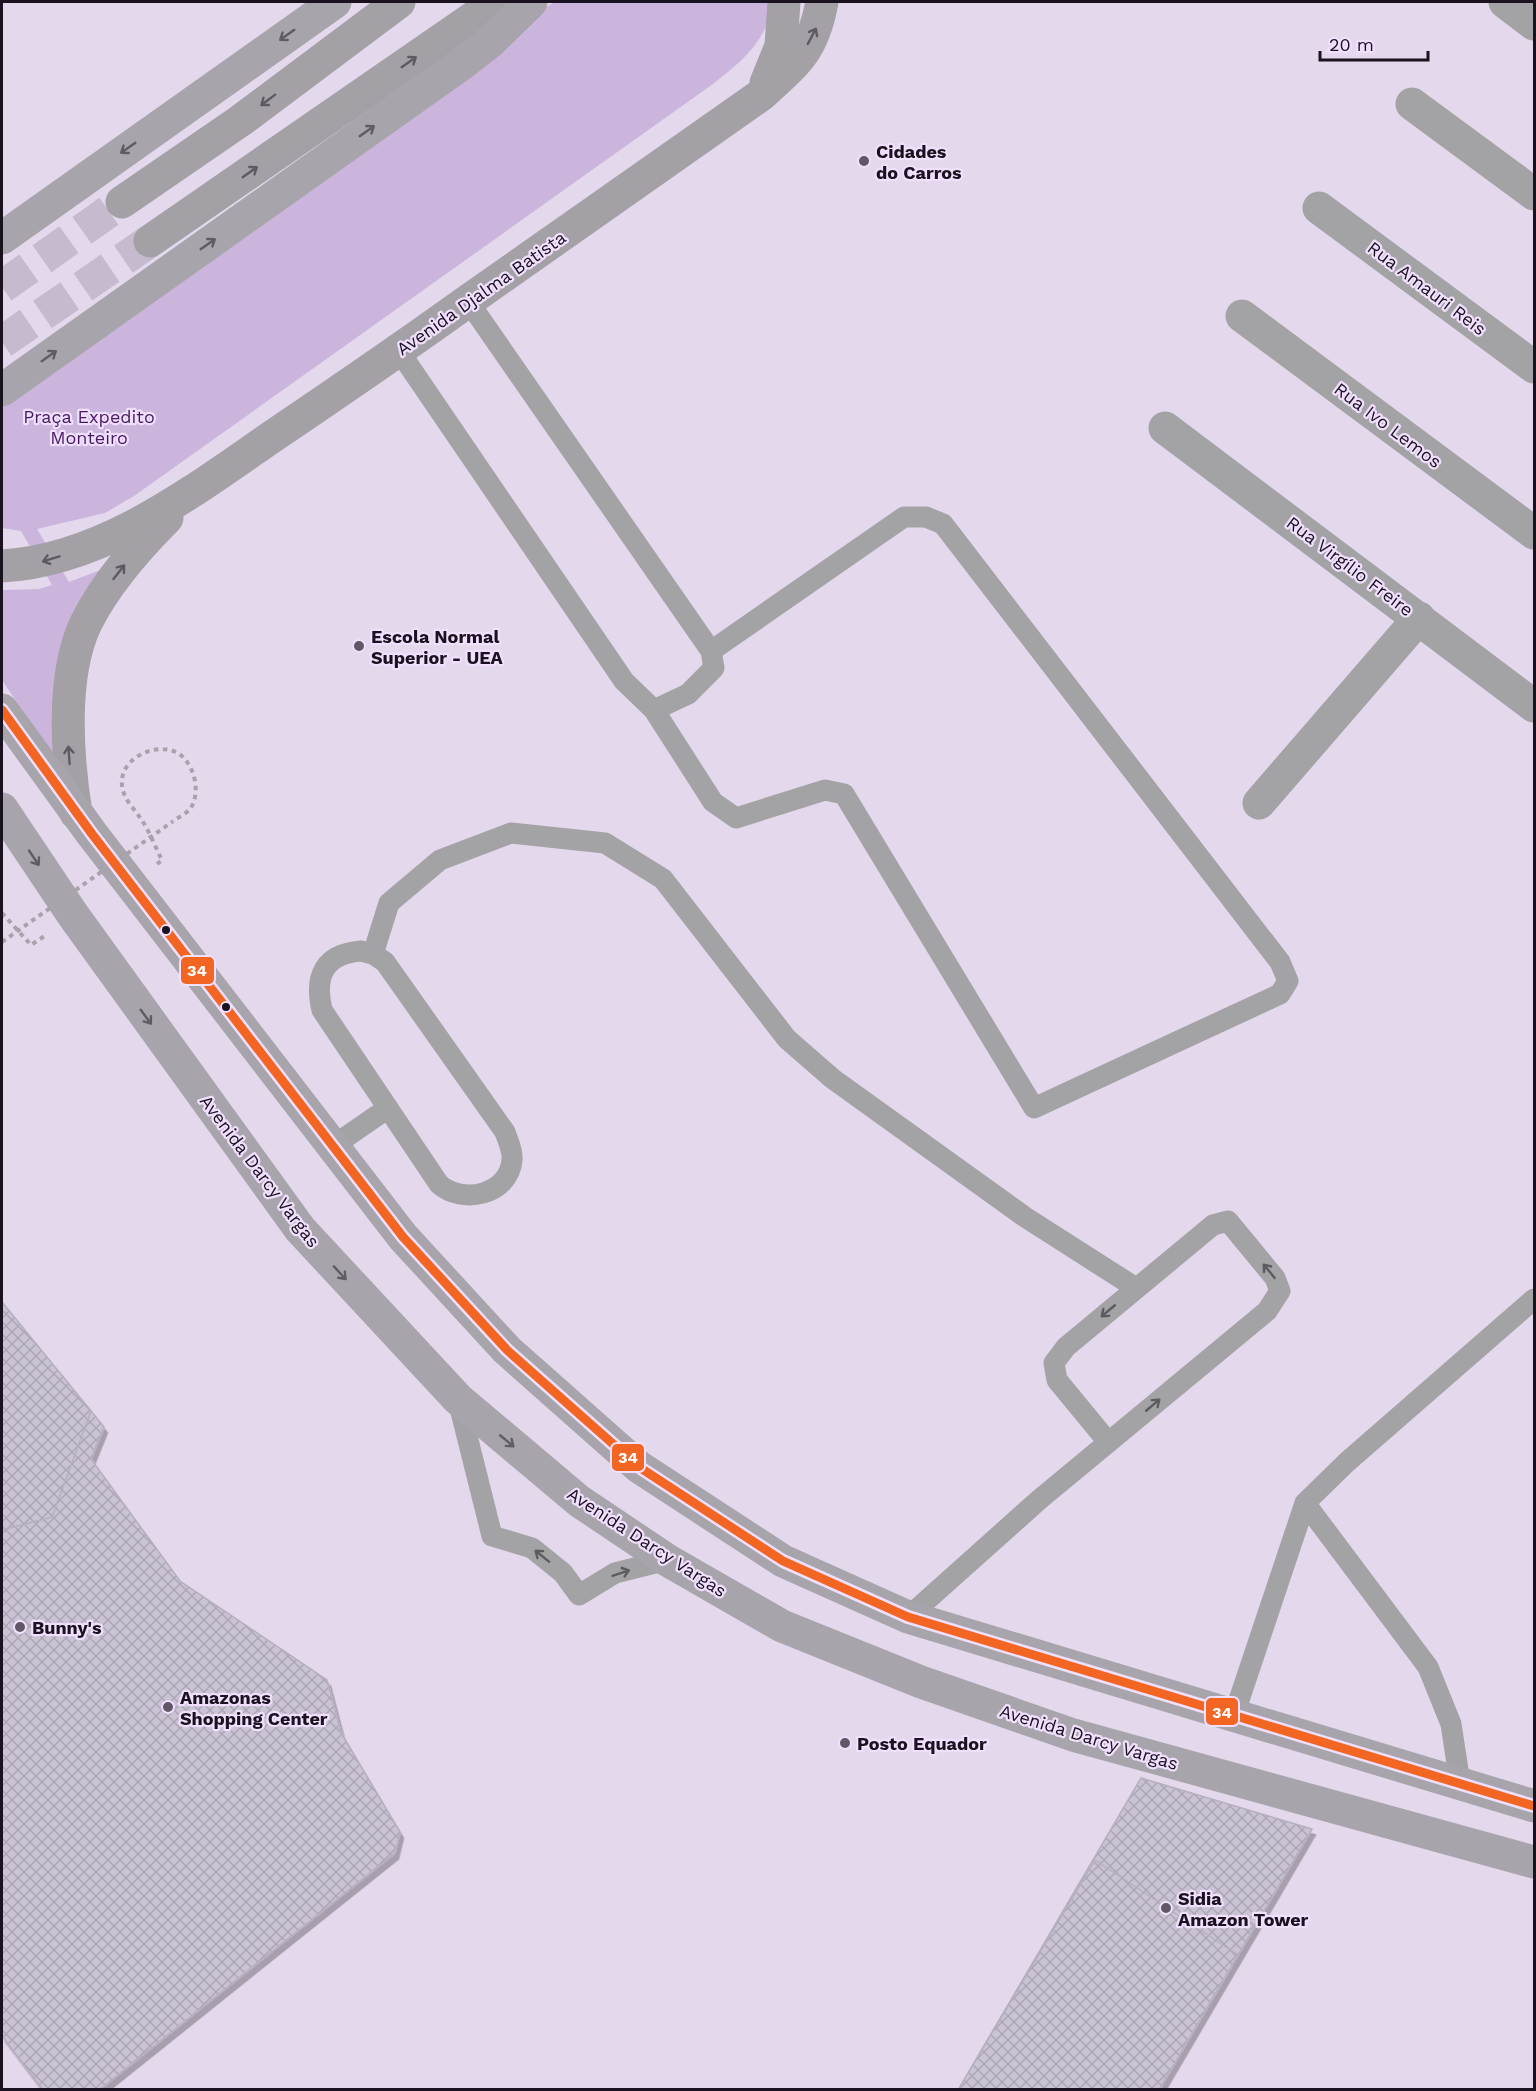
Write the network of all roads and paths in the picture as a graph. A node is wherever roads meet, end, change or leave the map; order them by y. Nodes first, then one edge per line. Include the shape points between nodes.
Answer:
1 (335, 2) edge
2 (399, 2) edge
3 (496, 2) edge
4 (531, 2) edge
5 (784, 2) edge
6 (822, 2) edge
7 (1505, 2) edge
8 (1534, 24) edge
9 (761, 95) junction
10 (1412, 104) dead end
11 (1534, 194) edge
12 (122, 202) tunnel mouth
13 (1319, 208) dead end
14 (2, 238) edge
15 (150, 241) tunnel mouth
16 (468, 301) junction
17 (1242, 316) dead end
18 (399, 351) junction
19 (1534, 368) edge
20 (2, 390) edge
21 (1165, 428) dead end
22 (198, 487) junction
23 (1534, 533) edge
24 (2, 566) edge
25 (1419, 618) junction
26 (711, 651) junction
27 (1534, 706) edge
28 (2, 710) edge
29 (654, 710) junction
30 (1259, 803) dead end
31 (2, 809) edge
32 (76, 813) junction
33 (130, 883) junction
34 (2, 913) edge
35 (73, 915) junction
36 (2, 942) edge
37 (373, 954) junction
38 (388, 1108) junction
39 (333, 1146) junction
40 (1136, 1288) junction
41 (1534, 1299) edge
42 (458, 1399) junction
43 (1108, 1442) junction
44 (1305, 1503) junction
45 (667, 1560) junction
46 (908, 1617) junction
47 (1234, 1715) junction
48 (1460, 1783) junction
49 (1534, 1806) edge
50 (1534, 1862) edge

1 -> 14 main road
2 -> 12 main road via 240,121
15 -> 3 main road
20 -> 4 main road via 463,63
5 - 9 main road via 781,46
9 -> 6 main road, Avenida Djalma Batista via 797,62 816,32
7 - 8 street
9 - 16 main road, Avenida Djalma Batista
10 - 11 street
13 - 19 street, Rua Amauri Reis
16 - 18 main road, Avenida Djalma Batista
16 - 26 lane
17 - 23 street, Rua Ivo Lemos
18 - 22 main road, Avenida Djalma Batista
18 - 29 lane via 624,681
21 - 25 street, Rua Virgílio Freire
22 -> 24 main road, Avenida Djalma Batista via 83,550 34,564
32 -> 22 main road, Avenida Djalma Batista via 68,723 73,672 86,625 138,547
25 - 27 street, Rua Virgílio Freire
25 - 30 street
26 - 29 lane via 714,668 688,694
26 - 29 lane via 904,517 926,517 943,524 1281,963 1288,981 1280,994 1034,1108 844,794 825,790 736,818 713,802
28 - 32 main road
31 -> 35 main road, Avenida Darcy Vargas
32 - 33 main road
33 - 36 path, bridge via 162,860 142,820 126,800 122,779 134,758 154,749 177,752 190,766 197,787 191,808 172,822
33 - 39 main road
34 - 35 path via 31,945
35 -> 42 main road, Avenida Darcy Vargas via 300,1229
37 - 38 lane via 349,952 324,967 318,996 322,1010
37 - 38 lane via 385,962 505,1132 512,1158 510,1171 502,1181 477,1195 461,1197 448,1192
37 - 40 lane via 389,903 440,860 511,833 605,843 663,879 787,1039 833,1079 1025,1217
38 - 39 lane
39 - 46 main road via 403,1237 507,1350 639,1467 783,1561
40 -> 43 lane via 1066,1347 1054,1363 1057,1380
43 -> 40 lane via 1267,1311 1280,1291 1275,1278 1228,1221 1213,1225
41 - 44 lane
42 -> 45 main road, Avenida Darcy Vargas via 579,1501
42 - 45 lane via 492,1536 532,1548 563,1573 579,1595 615,1573
43 - 46 lane
44 - 47 lane
44 - 48 lane via 1428,1667 1451,1724
45 - 50 main road, Avenida Darcy Vargas via 782,1626 1073,1736
46 - 47 main road
47 - 48 main road
48 - 49 main road

